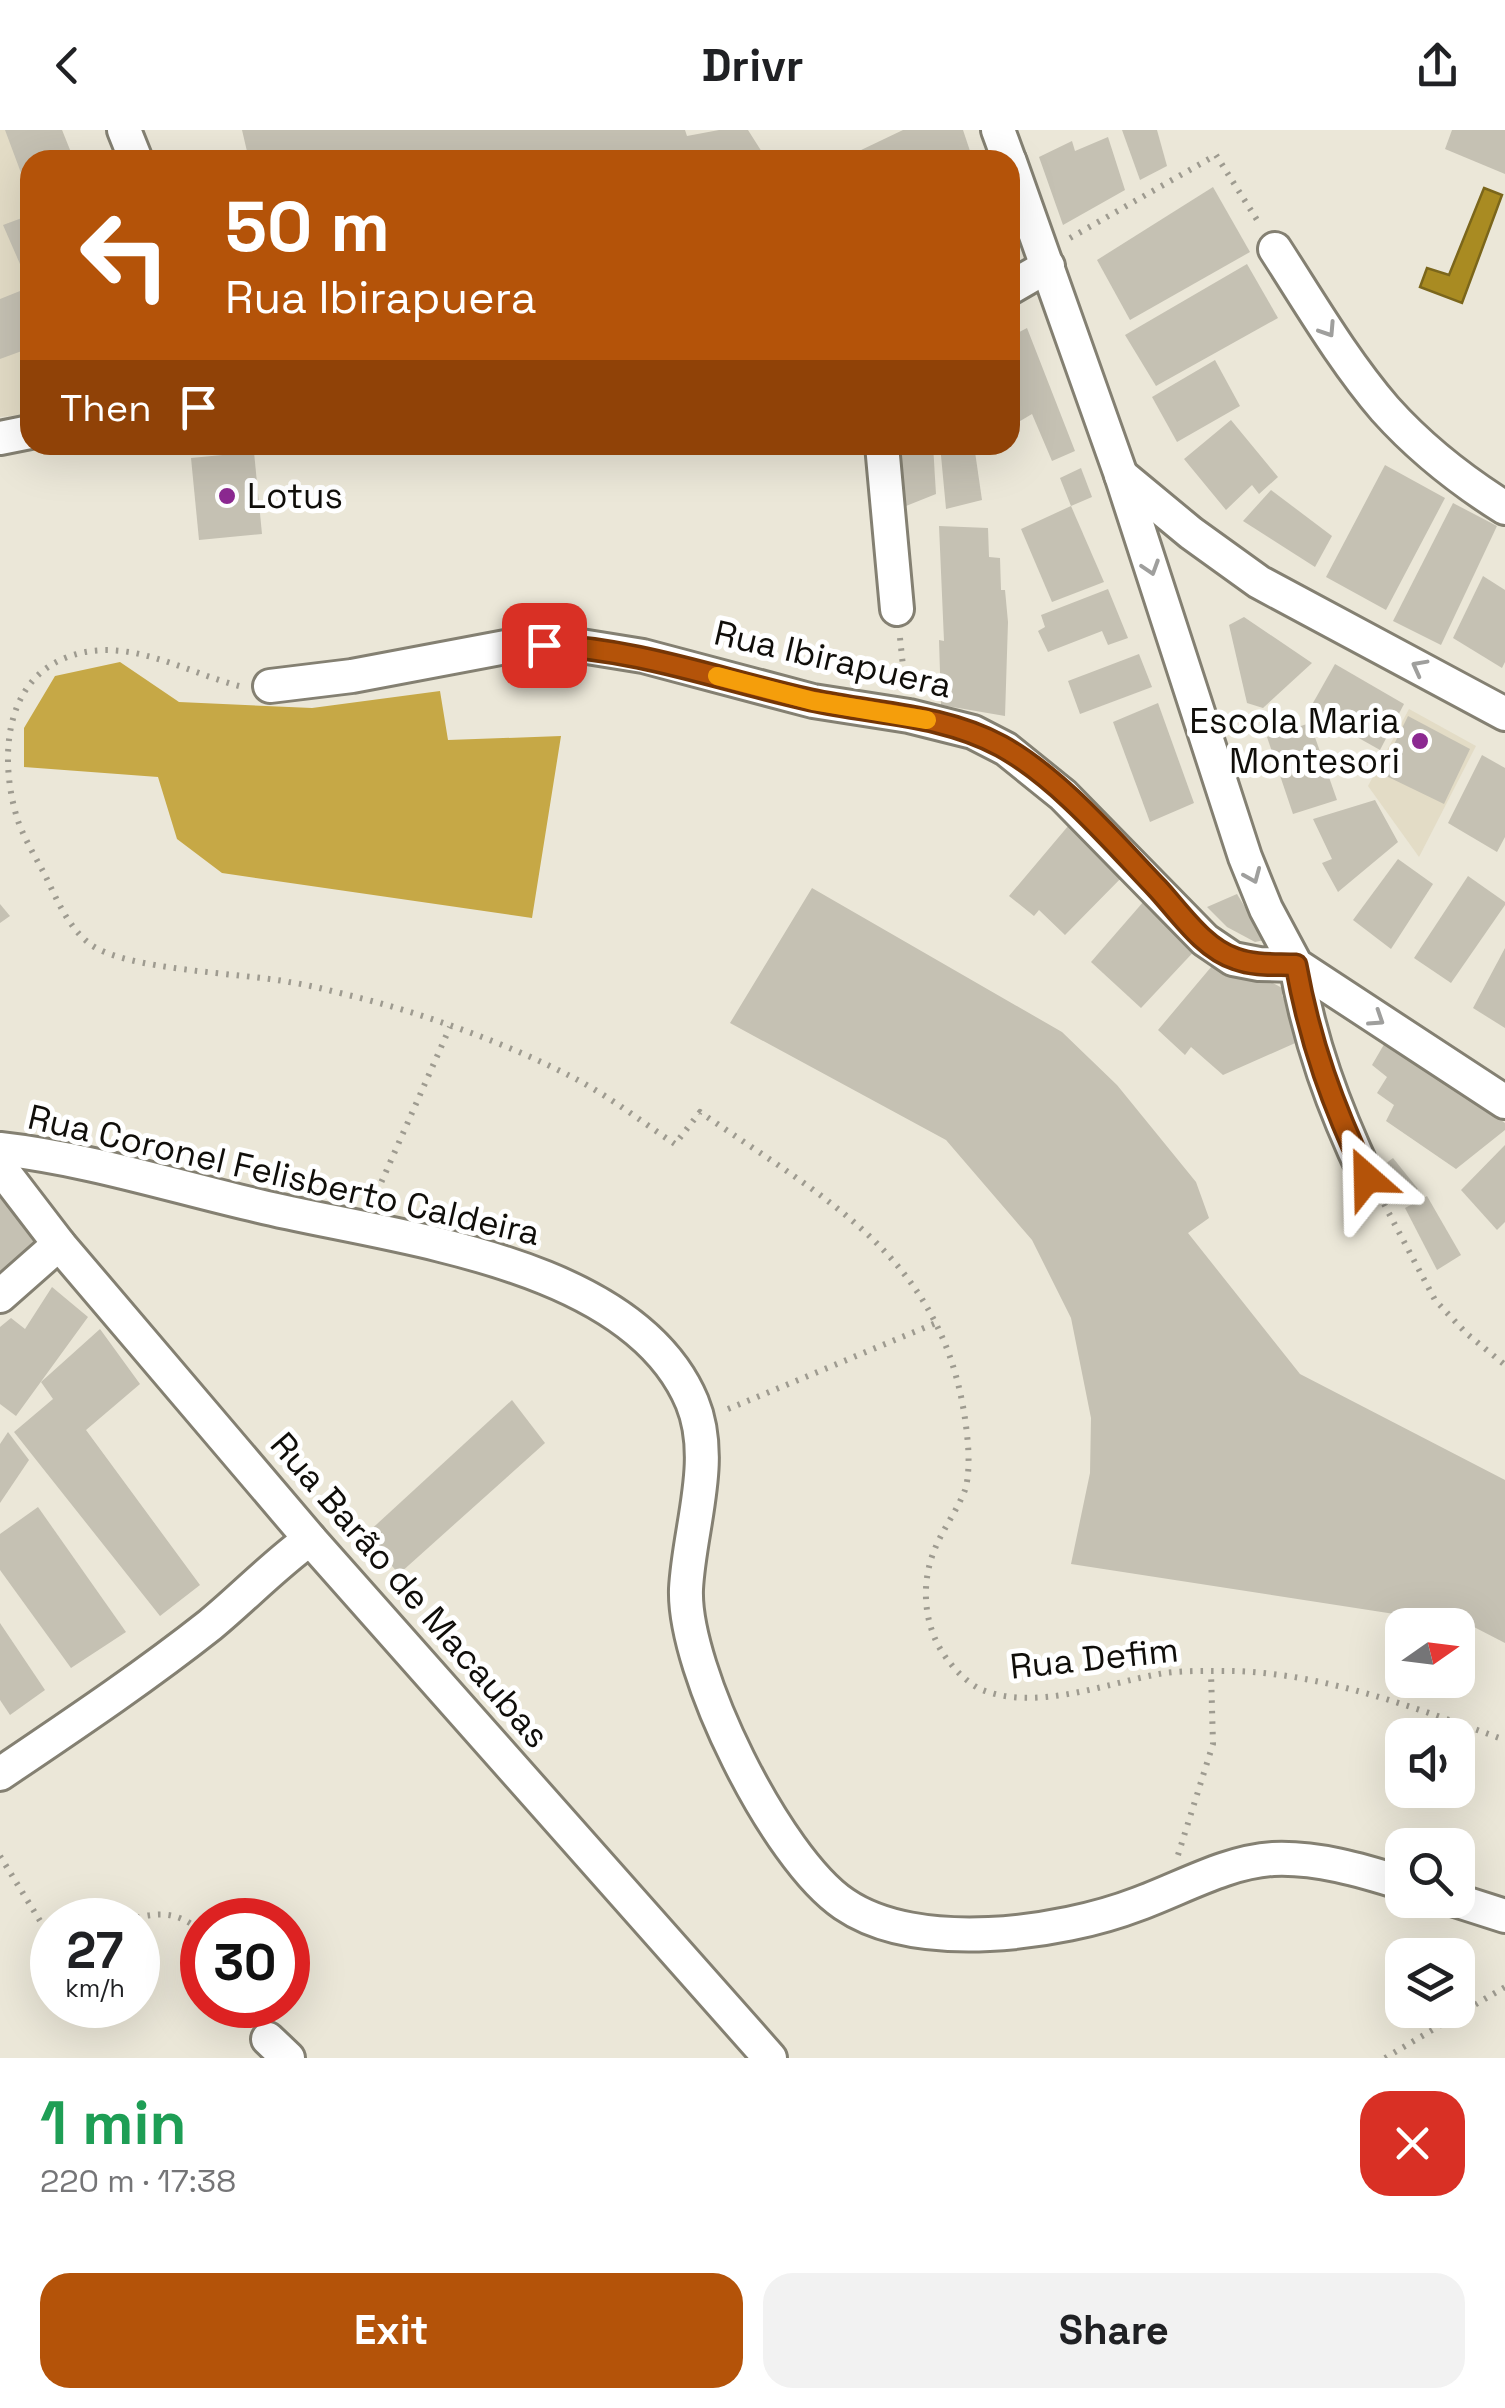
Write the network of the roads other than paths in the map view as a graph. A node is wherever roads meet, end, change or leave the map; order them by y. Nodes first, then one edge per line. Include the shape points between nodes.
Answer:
1 (1020, 189) edge
2 (1275, 249) road end
3 (1045, 260) junction
4 (1020, 280) edge
5 (883, 455) edge
6 (1121, 475) junction
7 (1505, 508) edge
8 (897, 609) road end
9 (270, 686) road end
10 (1505, 714) edge
11 (1296, 965) junction
12 (1505, 1102) edge
13 (0, 1149) edge
14 (0, 1167) edge
15 (1367, 1178) road end
16 (59, 1244) junction
17 (0, 1296) edge
18 (310, 1539) junction
19 (0, 1774) edge
20 (1385, 1879) edge
21 (1475, 1906) edge
22 (1505, 1916) edge
23 (770, 2058) edge

1 - 3 street
2 -> 7 street via 1386,410
3 - 4 street
3 - 6 street
5 - 8 street
10 -> 6 street via 1259,582
6 -> 11 street via 1245,858
9 - 11 street, Rua Ibirapuera via 511,646 581,646 973,732 1033,768 1204,940 1233,959
11 -> 12 street
11 - 15 street via 1313,1046
13 - 20 street, Rua Coronel Felisberto Caldeira via 85,1161 472,1253 576,1291 658,1350 679,1376 699,1421 702,1466 686,1596 698,1664 754,1788 790,1848 844,1904 912,1930 1022,1933 1080,1923 1272,1860 1342,1866
14 - 16 street, Rua Barão de Macaubas
16 - 17 street
16 - 18 street, Rua Barão de Macaubas
18 - 19 street via 152,1669
18 - 23 street, Rua Barão de Macaubas
21 - 22 street

